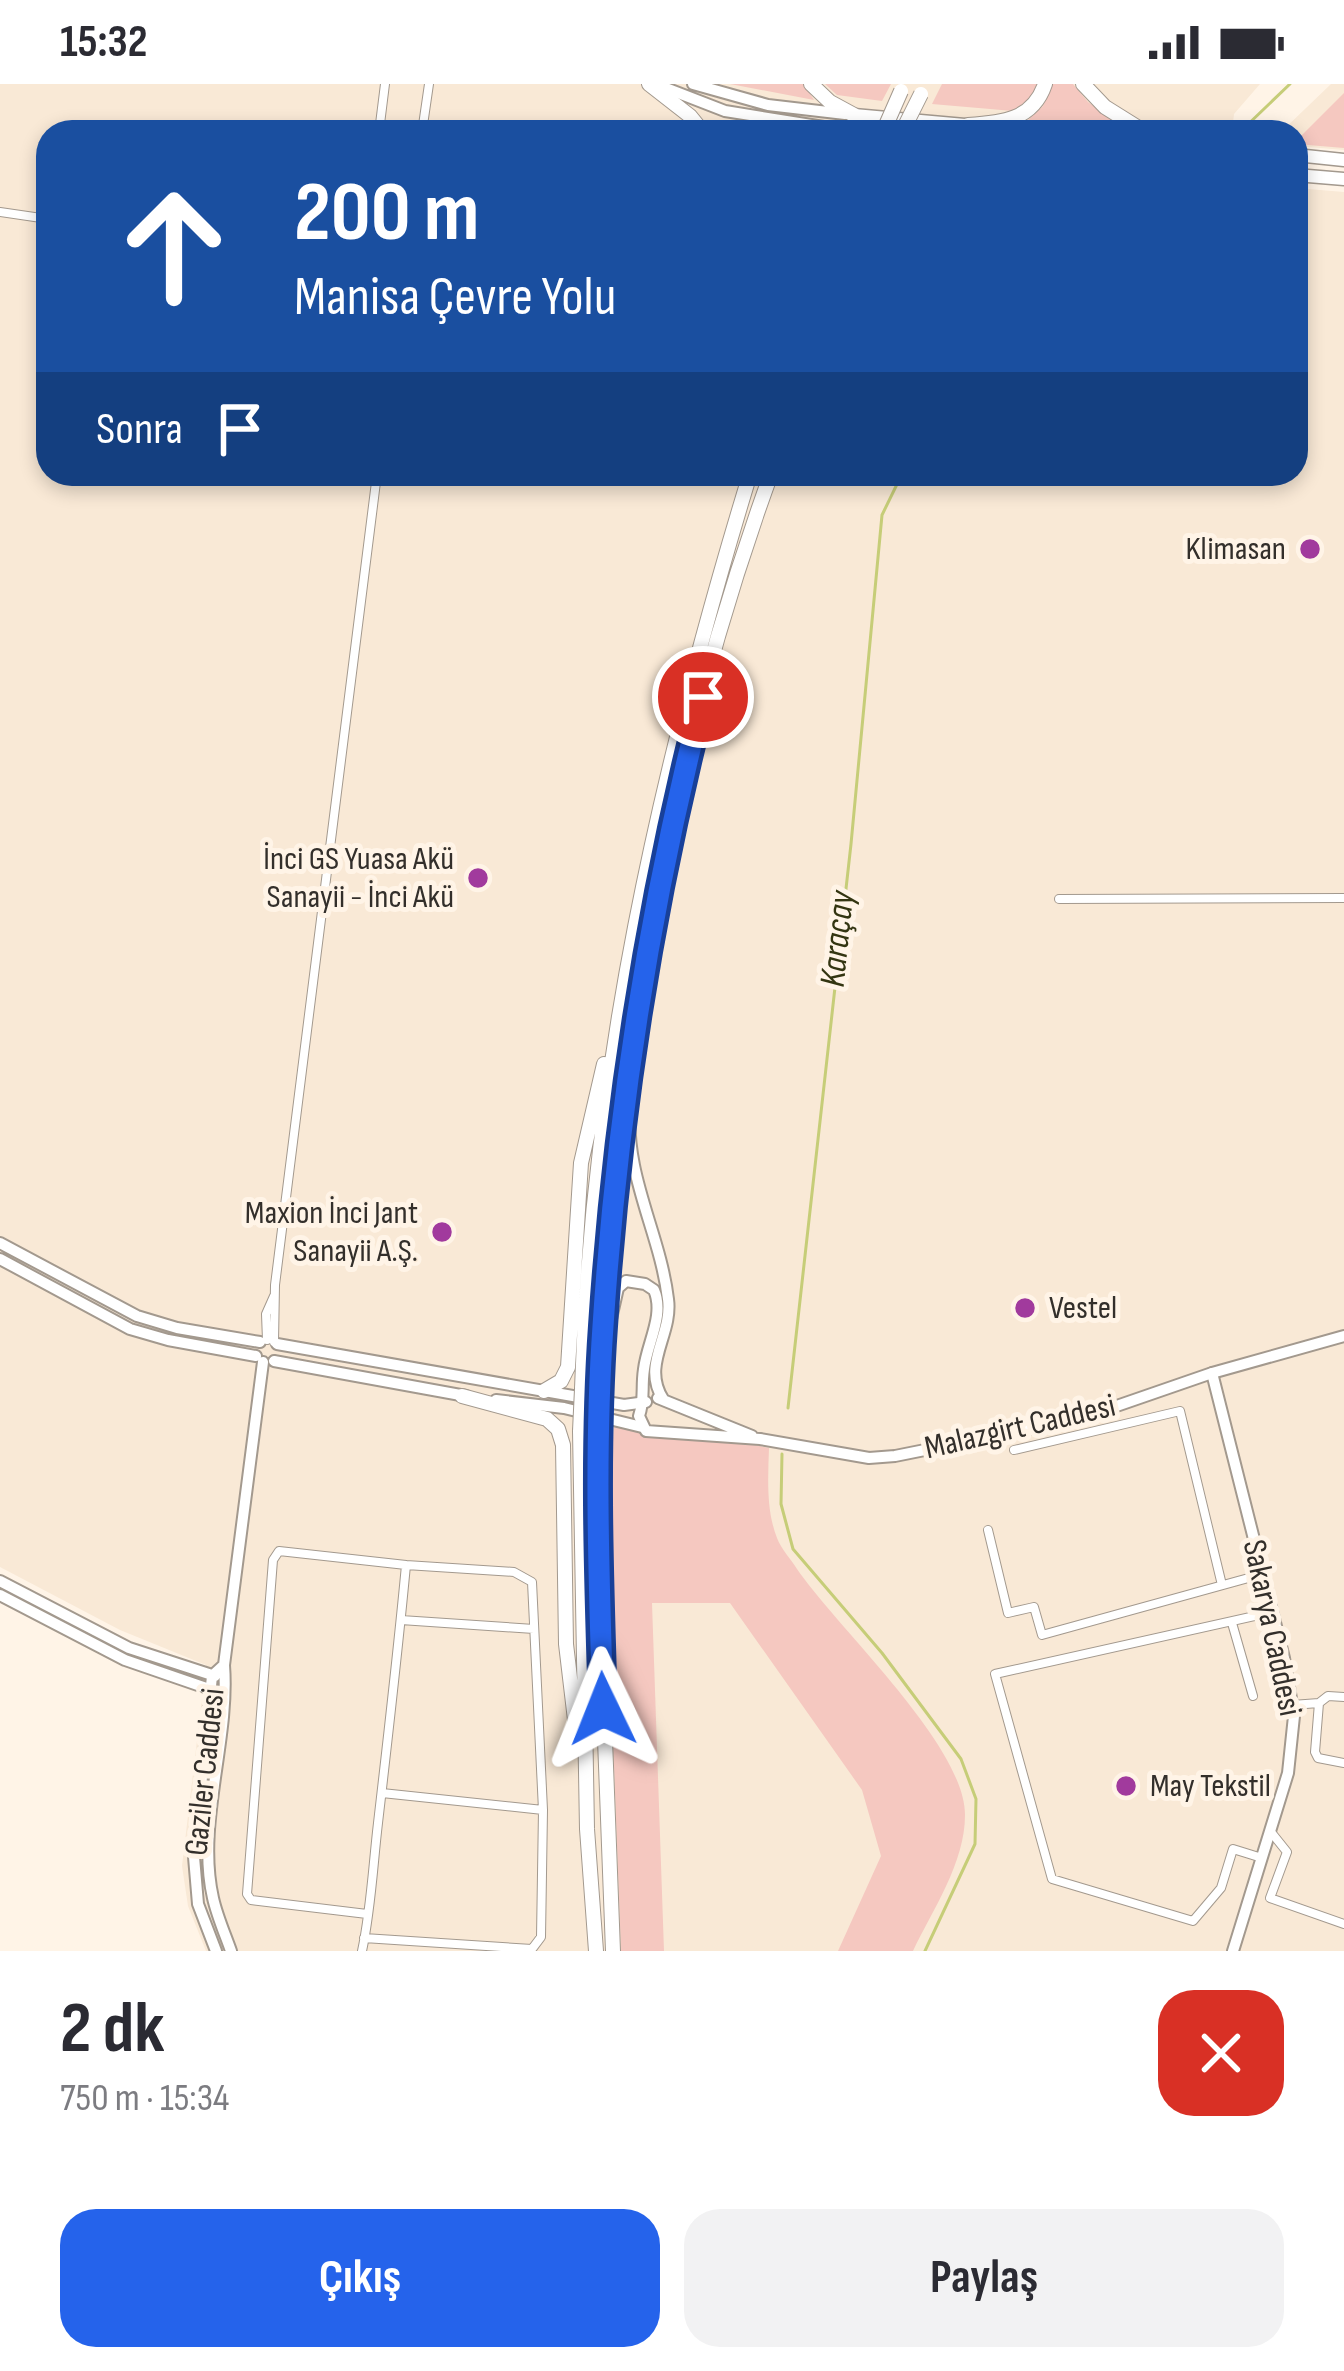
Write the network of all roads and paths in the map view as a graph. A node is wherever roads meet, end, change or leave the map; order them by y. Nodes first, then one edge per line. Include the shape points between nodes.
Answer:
1 (385, 84) edge
2 (428, 84) edge
3 (652, 84) edge
4 (693, 84) edge
5 (811, 84) edge
6 (1045, 84) edge
7 (1083, 84) edge
8 (903, 86) edge
9 (925, 87) edge
10 (854, 115) junction
11 (380, 120) edge
12 (424, 120) edge
13 (693, 120) edge
14 (771, 120) edge
15 (888, 120) edge
16 (908, 120) edge
17 (911, 120) edge
18 (1006, 120) edge
19 (1126, 120) edge
20 (1308, 156) edge
21 (1344, 160) edge
22 (1308, 176) edge
23 (1344, 179) edge
24 (0, 212) edge
25 (36, 217) edge
26 (375, 486) edge
27 (746, 486) edge
28 (767, 486) edge
29 (1344, 898) edge
30 (1059, 899) dead end
31 (618, 1019) junction
32 (637, 1029) junction
33 (0, 1243) edge
34 (0, 1259) edge
35 (1344, 1336) edge
36 (268, 1351) junction
37 (603, 1371) junction
38 (1212, 1373) junction
39 (544, 1391) junction
40 (462, 1396) junction
41 (646, 1402) junction
42 (668, 1402) junction
43 (643, 1427) junction
44 (663, 1434) junction
45 (760, 1439) junction
46 (1014, 1450) dead end
47 (988, 1530) dead end
48 (406, 1565) junction
49 (1263, 1574) junction
50 (0, 1581) edge
51 (1222, 1585) junction
52 (0, 1595) edge
53 (1273, 1612) junction
54 (400, 1620) junction
55 (1232, 1623) junction
56 (534, 1629) junction
57 (220, 1673) junction
58 (210, 1690) junction
59 (225, 1692) junction
60 (1253, 1696) dead end
61 (1344, 1697) edge
62 (1319, 1703) junction
63 (1292, 1705) junction
64 (1344, 1763) edge
65 (382, 1792) junction
66 (543, 1810) junction
67 (587, 1829) junction
68 (1270, 1831) junction
69 (1262, 1858) junction
70 (367, 1914) junction
71 (1344, 1924) edge
72 (363, 1947) edge
73 (216, 1951) edge
74 (231, 1951) edge
75 (596, 1951) edge
76 (614, 1951) edge
77 (1233, 1951) edge

1 - 11 street
2 - 12 street
3 - 13 highway
3 - 14 street
4 - 10 street via 768,105
5 - 10 highway
6 - 18 highway via 1029,111
7 - 19 highway
8 - 15 highway, bridge
9 - 16 highway, bridge
10 - 17 main road
20 - 21 main road
22 - 23 main road
24 - 25 street
26 - 36 street
27 - 31 highway via 654,825
28 - 32 highway via 680,787
29 - 30 street
31 - 39 highway via 581,1163 568,1367
31 - 67 highway, bridge via 594,1203 580,1431
32 - 37 highway via 615,1172
32 - 42 street via 629,1142 669,1301 653,1376
33 - 36 street via 137,1316
34 - 36 street via 130,1329
35 - 38 street, Malazgirt Caddesi
36 - 39 street
36 - 40 street
36 - 57 street, Gaziler Caddesi
37 - 41 street via 618,1288 645,1284 658,1300 644,1364
37 - 76 highway, bridge via 598,1554
38 - 45 street, Malazgirt Caddesi via 1079,1419 896,1456
38 - 49 street, Sakarya Caddesi
39 - 41 street
40 - 43 street
40 - 67 highway via 547,1419 563,1445 566,1644
41 - 42 street
41 - 43 street
42 - 44 street via 675,1422
42 - 45 street
43 - 44 street
44 - 45 street
46 - 51 street via 1180,1411
47 - 51 street via 1008,1613 1034,1607 1042,1635
48 - 54 street
48 - 56 street via 514,1572 532,1582
48 - 70 street via 279,1551 273,1560 247,1894 276,1905
49 - 51 street
49 - 53 street, Sakarya Caddesi
50 - 57 street via 129,1648
52 - 58 street via 125,1660
53 - 55 street
53 - 63 street, Sakarya Caddesi
54 - 56 street
54 - 65 street
55 - 60 street
55 - 69 street via 994,1674 1052,1880 1193,1921 1221,1888 1233,1849
56 - 66 street
57 - 58 street, Gaziler Caddesi
57 - 59 street, Gaziler Caddesi
58 - 59 street
58 - 73 street, Gaziler Caddesi via 194,1857 198,1904
59 - 74 street, Gaziler Caddesi via 210,1872
61 - 62 street
62 - 63 street
62 - 64 street via 1315,1752
63 - 68 street, Sakarya Caddesi via 1292,1750
65 - 66 street
65 - 70 street
66 - 72 street via 542,1937 532,1949
67 - 75 highway
68 - 69 street, Sakarya Caddesi
68 - 71 street via 1287,1852 1270,1898
69 - 77 street, Sakarya Caddesi
70 - 72 street

